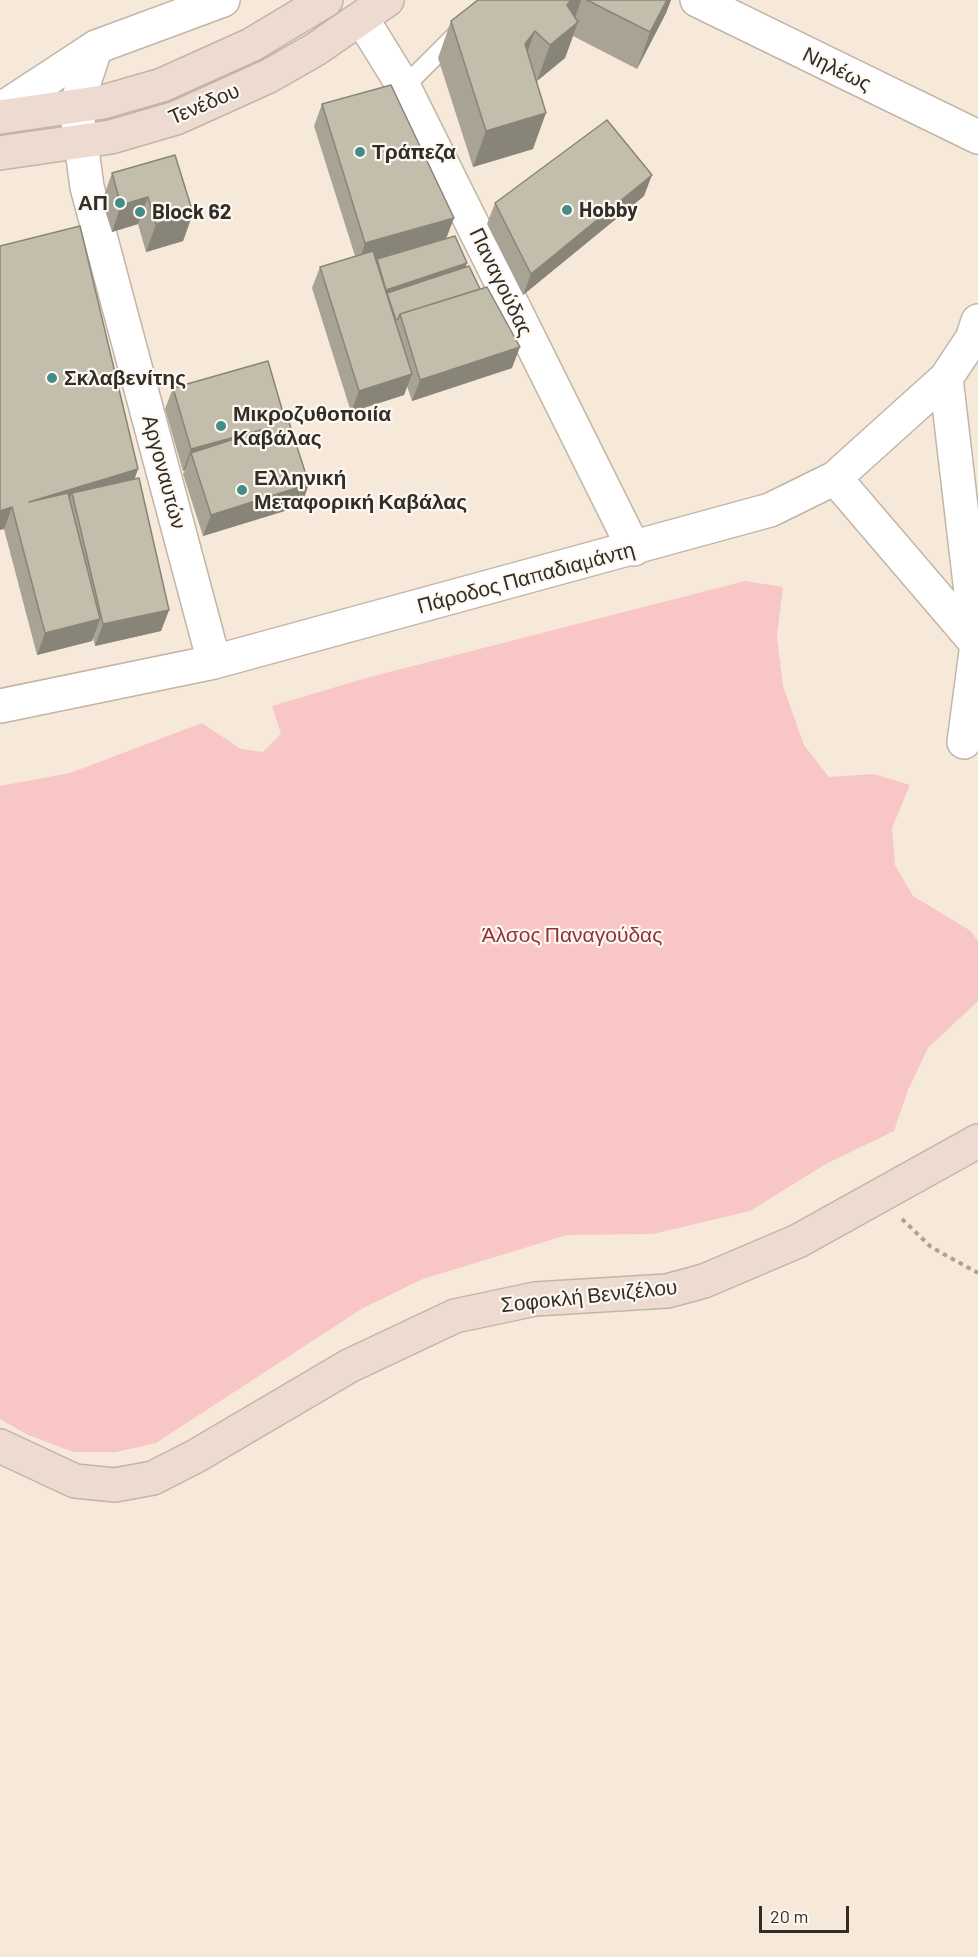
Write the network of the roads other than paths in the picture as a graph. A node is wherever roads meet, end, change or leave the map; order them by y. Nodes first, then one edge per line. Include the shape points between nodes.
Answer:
1 (223, 0) edge
2 (326, 0) edge
3 (491, 0) edge
4 (697, 0) edge
5 (374, 10) edge
6 (96, 47) junction
7 (404, 87) junction
8 (76, 106) junction
9 (0, 110) edge
10 (0, 117) edge
11 (978, 136) edge
12 (80, 142) junction
13 (0, 153) edge
14 (978, 321) edge
15 (946, 378) junction
16 (835, 478) junction
17 (634, 549) junction
18 (977, 644) edge
19 (214, 662) junction
20 (0, 706) edge
21 (964, 742) dead end
22 (978, 1141) edge
23 (0, 1446) edge

1 - 6 street
2 - 8 street, Τενέδου via 251,45 162,85
3 - 7 lane
4 - 11 street, Νηλέως
5 - 7 street, Παναγούδας
5 - 12 street, Τενέδου via 269,76 214,101 176,118
6 - 8 street
6 - 9 street
7 - 17 street, Παναγούδας
8 - 10 street, Τενέδου
8 - 12 street, Αργοναυτών
12 - 13 street, Τενέδου
12 - 19 street, Αργοναυτών via 87,187
14 - 15 street, Πάροδος Παπαδιαμάντη via 972,339
15 - 16 street, Πάροδος Παπαδιαμάντη
15 - 18 street
16 - 17 street, Πάροδος Παπαδιαμάντη via 770,510
16 - 18 street
17 - 19 street, Πάροδος Παπαδιαμάντη
18 - 21 street
19 - 20 street, Πάροδος Παπαδιαμάντη
22 - 23 street, Σοφοκλή Βενιζέλου via 798,1241 695,1283 667,1291 535,1299 455,1316 349,1366 153,1478 116,1485 75,1481

